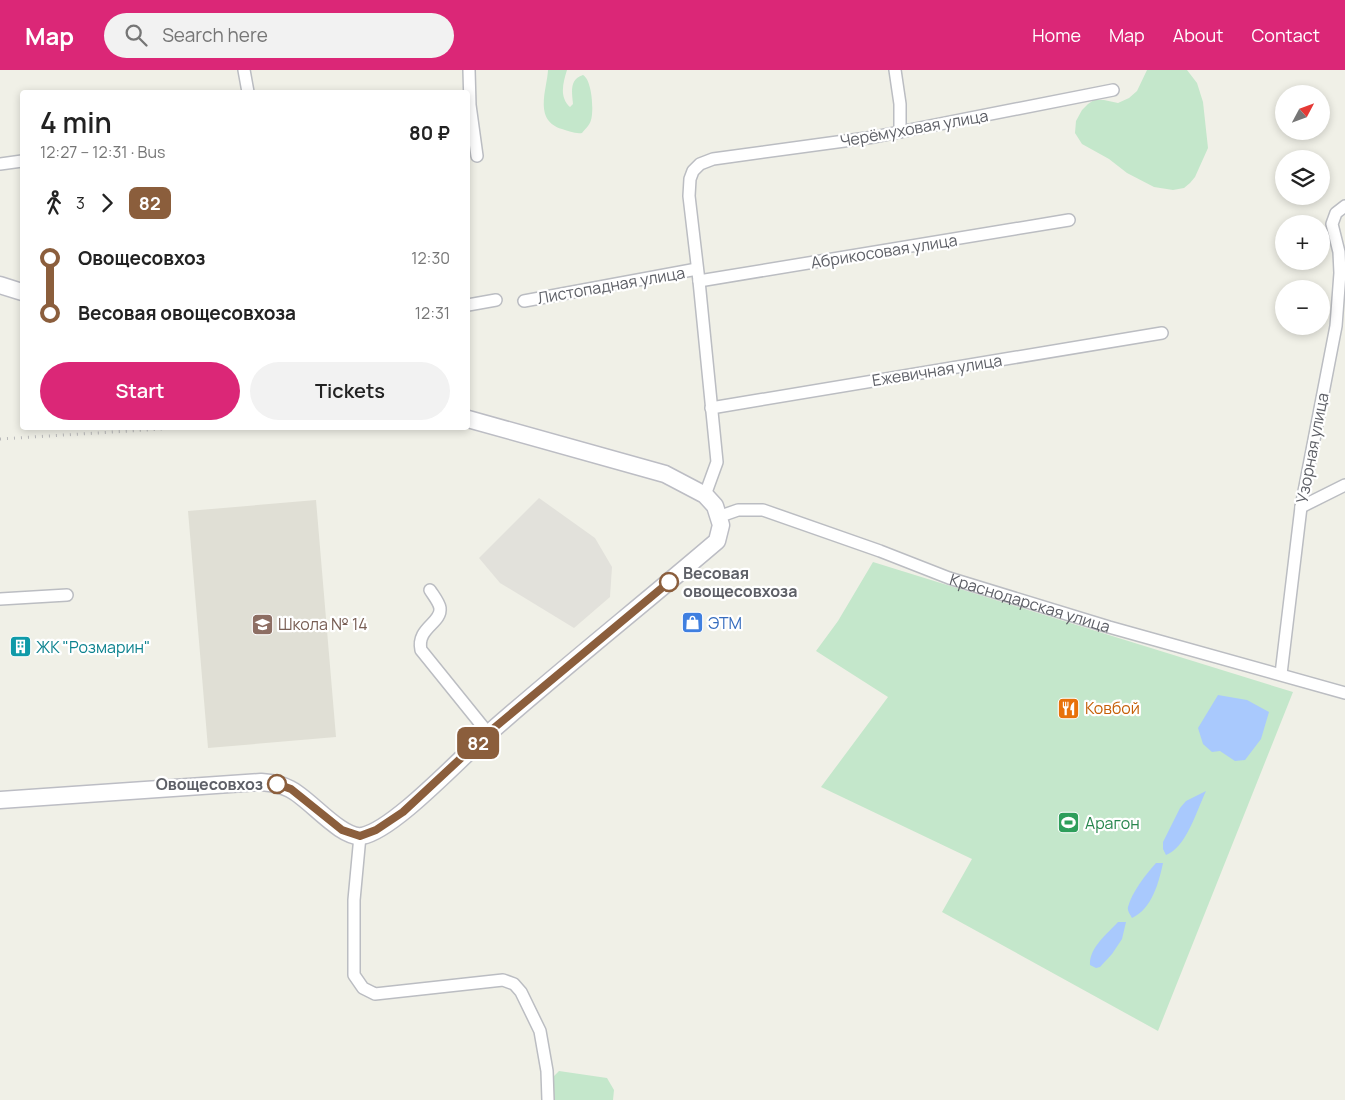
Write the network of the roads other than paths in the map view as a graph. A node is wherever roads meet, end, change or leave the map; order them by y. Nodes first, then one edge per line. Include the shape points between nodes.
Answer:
1 (244, 70) edge
2 (468, 70) edge
3 (895, 70) edge
4 (248, 90) edge
5 (469, 90) edge
6 (1113, 90) dead end
7 (470, 106) edge
8 (900, 132) junction
9 (477, 156) dead end
10 (20, 161) edge
11 (0, 164) edge
12 (1345, 206) edge
13 (1069, 220) dead end
14 (697, 269) junction
15 (699, 281) junction
16 (0, 285) edge
17 (20, 291) edge
18 (496, 300) dead end
19 (524, 301) dead end
20 (470, 305) edge
21 (1162, 333) dead end
22 (712, 408) junction
23 (470, 420) edge
24 (1345, 485) edge
25 (705, 495) junction
26 (1301, 507) junction
27 (718, 517) junction
28 (430, 590) dead end
29 (67, 595) dead end
30 (0, 599) edge
31 (1281, 674) junction
32 (1345, 692) edge
33 (488, 733) junction
34 (0, 800) edge
35 (360, 836) junction
36 (548, 1100) edge

1 - 4 street
2 - 5 street
3 - 8 street
6 - 8 street, Черёмуховая улица
7 - 9 street
8 - 14 street, Черёмуховая улица via 713,159 700,164 690,179 689,196
10 - 11 street
12 - 26 street, Узорная улица via 1336,213 1332,224 1340,274 1336,326
13 - 15 street, Абрикосовая улица
14 - 15 street
14 - 19 street, Листопадная улица
15 - 22 street
16 - 17 street
18 - 20 street
21 - 22 street, Ежевичная улица
22 - 25 street via 716,462
23 - 25 street via 665,474
24 - 26 street
25 - 27 street via 715,506
26 - 31 street, Узорная улица
27 - 31 street, Краснодарская улица via 738,510 762,510 958,581
27 - 33 street via 722,525 717,541
28 - 33 street via 440,608 437,617 421,636 421,650
29 - 30 street
31 - 32 street, Краснодарская улица
33 - 35 street via 403,812 376,830
34 - 35 street via 261,782 291,789 342,830
35 - 36 street via 354,900 354,975 363,988 375,994 503,980 514,984 540,1031

